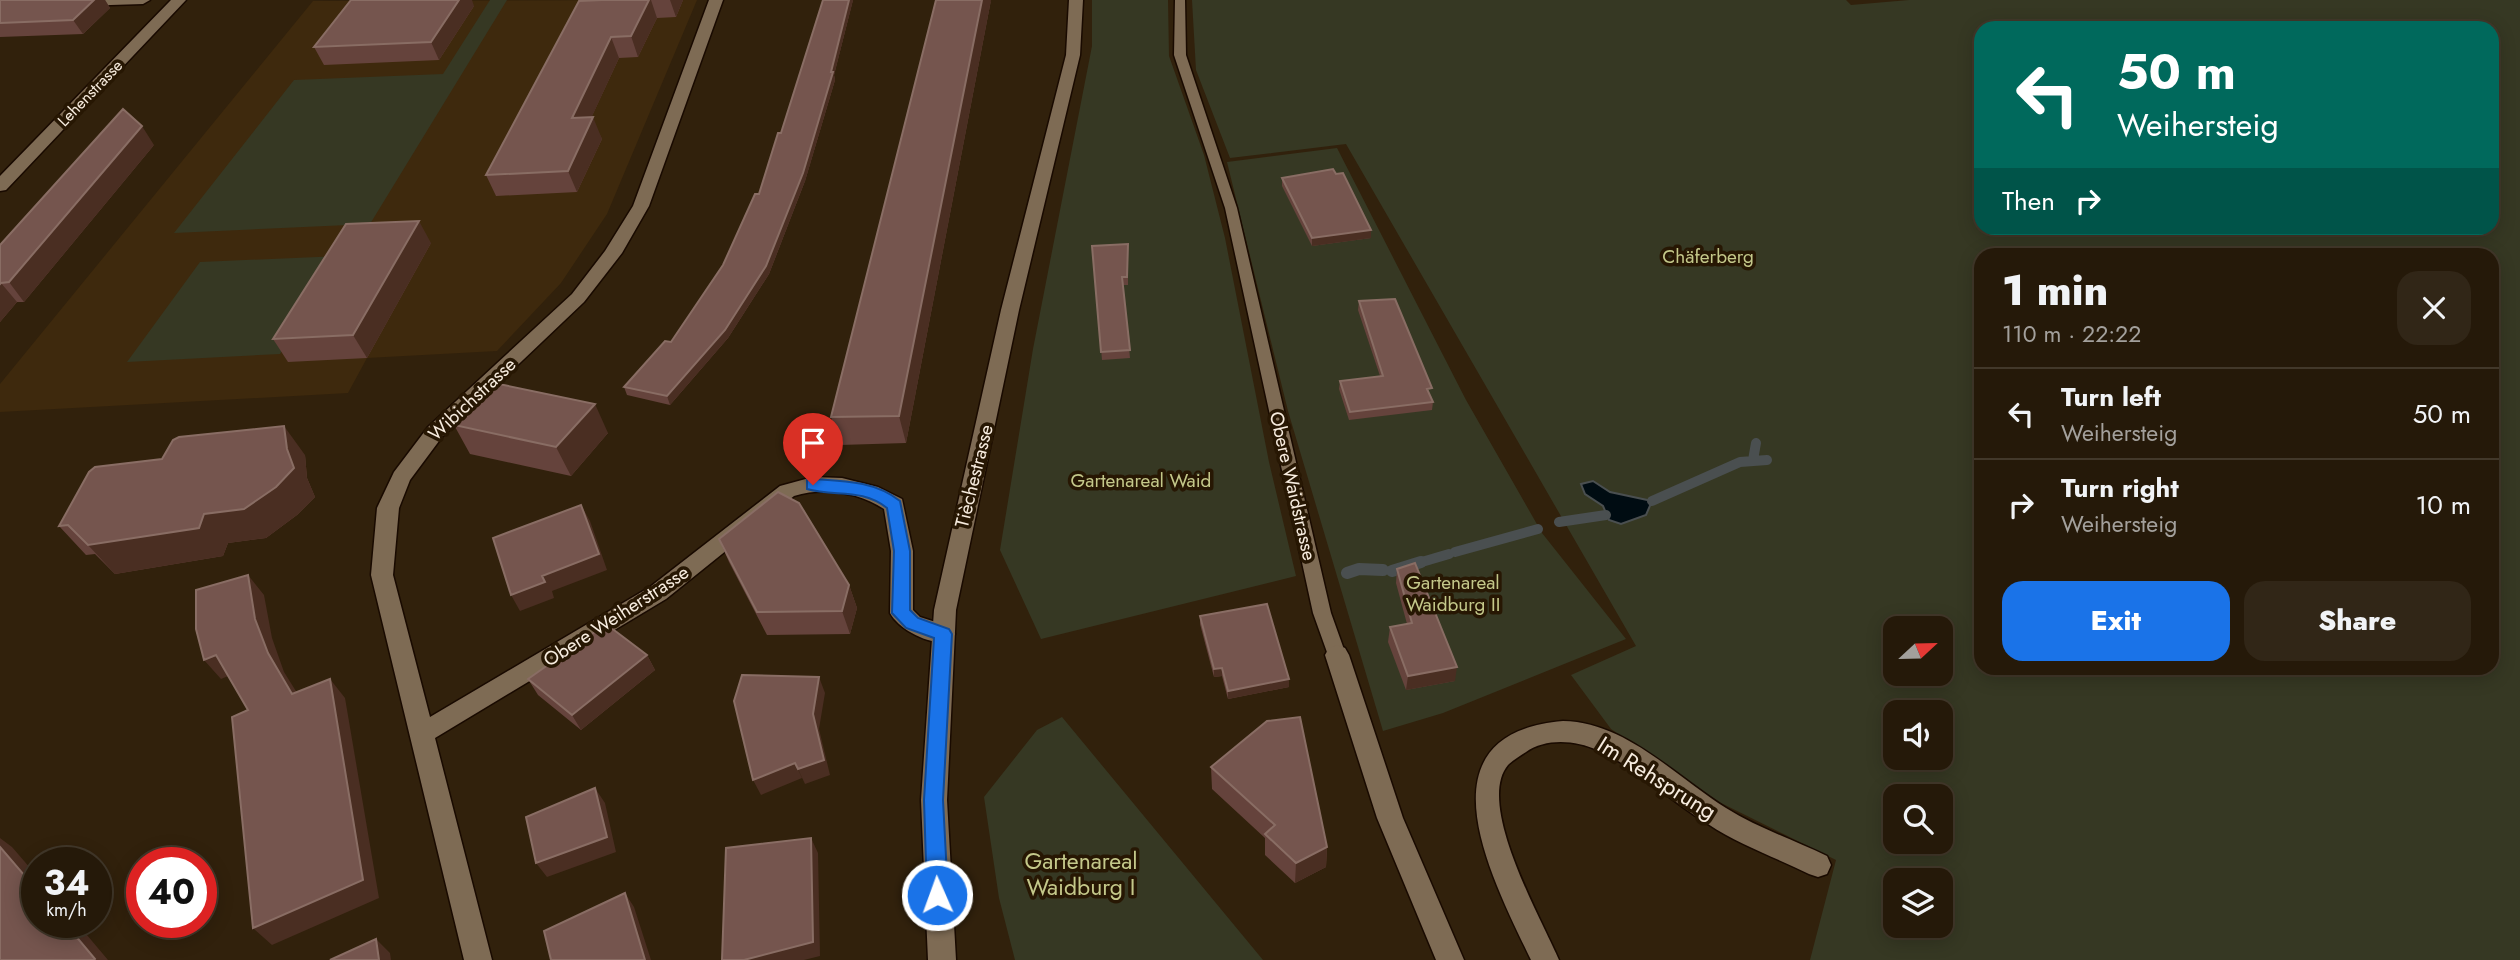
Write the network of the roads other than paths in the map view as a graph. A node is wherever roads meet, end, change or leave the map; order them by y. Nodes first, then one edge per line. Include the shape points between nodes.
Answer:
1 (143, 0) edge
2 (179, 0) edge
3 (716, 0) edge
4 (1076, 0) edge
5 (1180, 0) edge
6 (65, 3) edge
7 (0, 186) edge
8 (943, 634) junction
9 (1337, 655) joint
10 (422, 733) junction
11 (1818, 865) dead end
12 (478, 960) edge
13 (942, 960) edge
14 (1450, 960) edge
15 (1545, 960) edge

1 - 6 street
2 - 7 street, Lehenstrasse
3 - 10 street, Wibichstrasse via 641,206 614,253 578,298 435,432 401,477 388,508 383,575
4 - 8 street, Tièchestrasse via 1073,55 1010,310
5 - 9 lane, Obere Waidstrasse via 1180,55 1231,208 1319,600
8 - 10 street, Obere Weiherstrasse via 912,623 901,613 902,551 894,505 882,495 855,487 800,486 787,491 658,593
8 - 13 street, Tièchestrasse via 934,800
9 - 14 street, Obere Waidstrasse via 1390,818
10 - 12 street, Wibichstrasse
11 - 15 street, Im Rehsprung via 1720,818 1613,745 1587,734 1560,731 1533,737 1511,748 1490,776 1488,826

